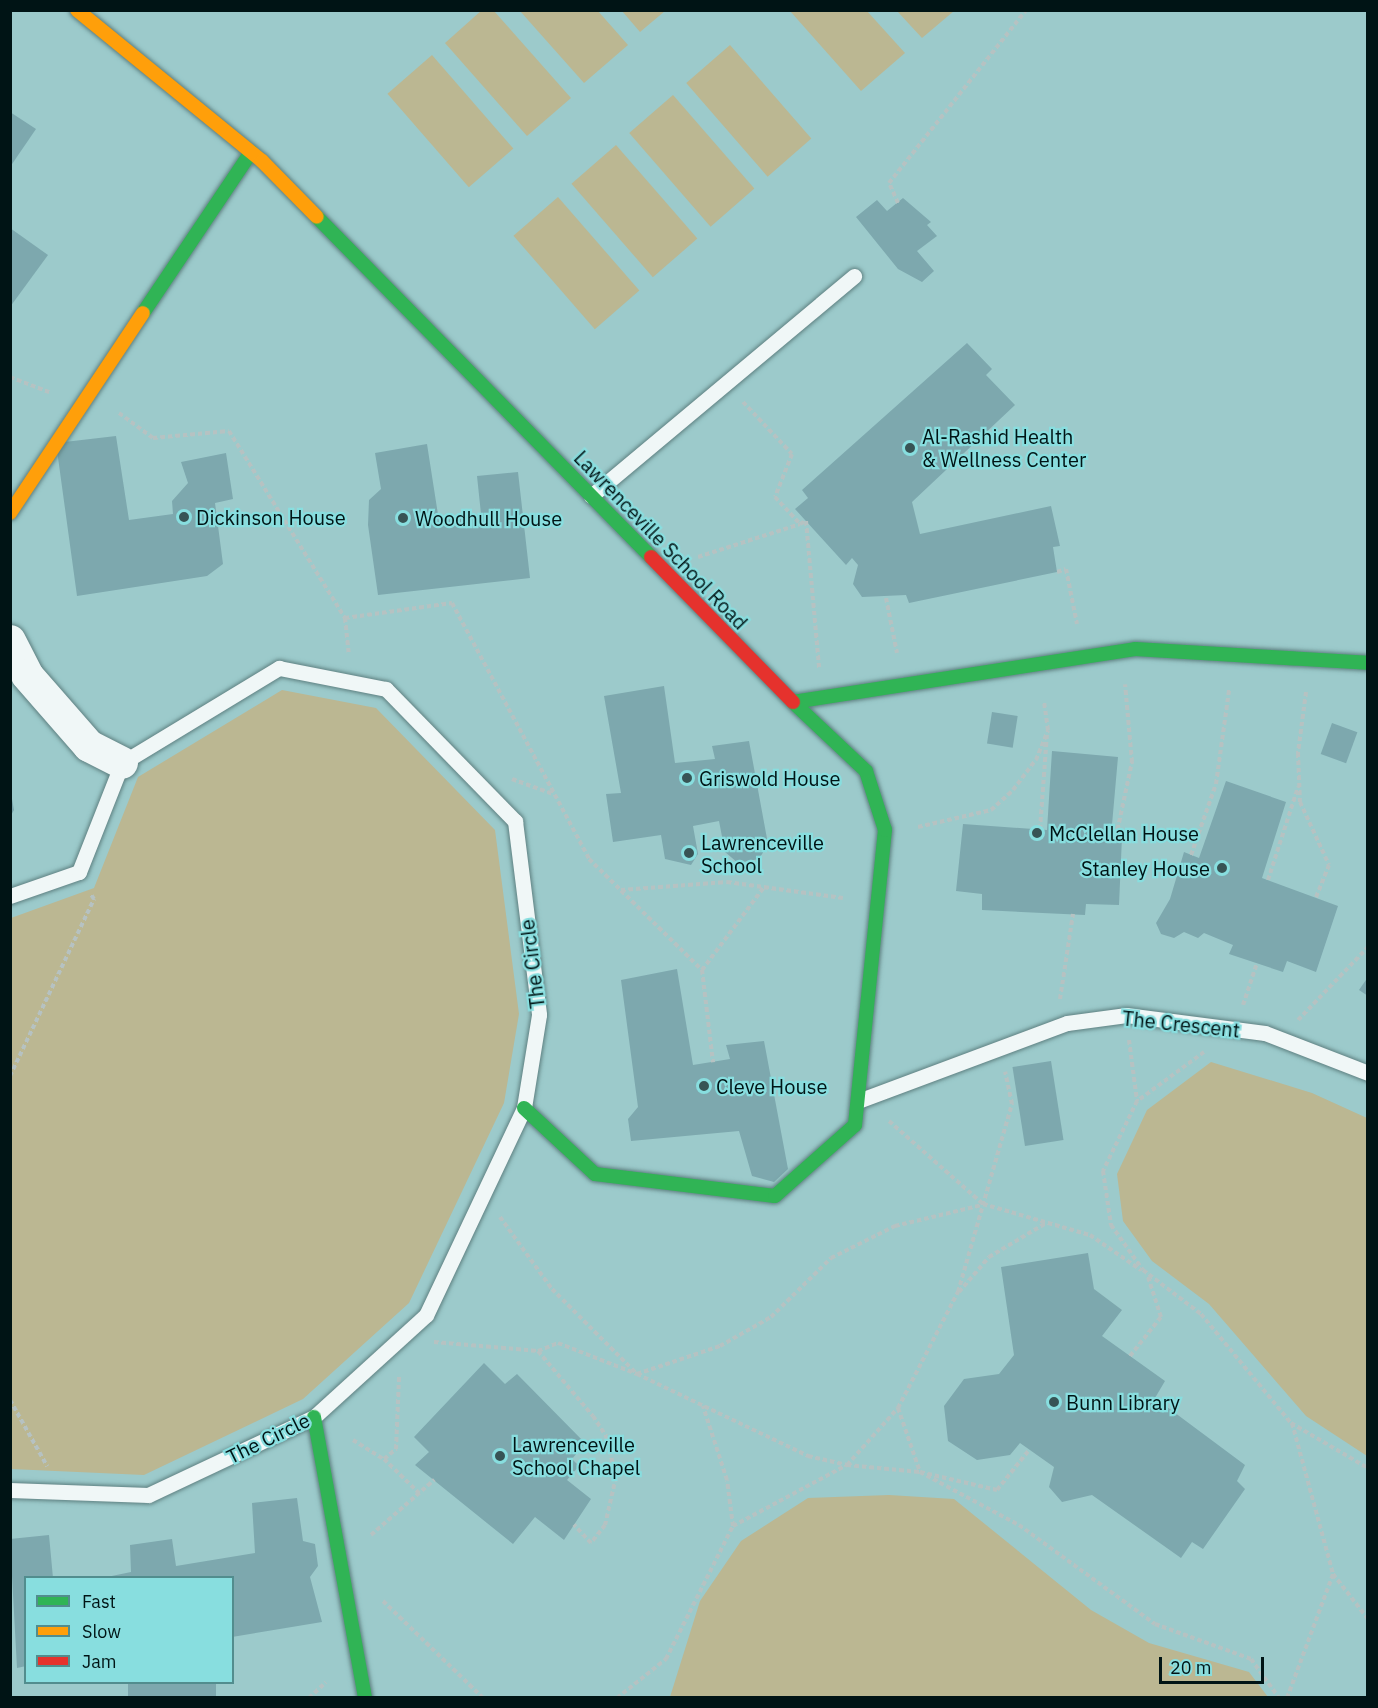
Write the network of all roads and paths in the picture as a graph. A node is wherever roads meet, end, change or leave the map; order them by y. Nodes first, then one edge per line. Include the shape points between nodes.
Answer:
1 (77, 10) edge
2 (1026, 10) edge
3 (251, 152) junction
4 (898, 203) dead end
5 (854, 276) dead end
6 (10, 377) edge
7 (726, 383) junction
8 (89, 392) junction
9 (80, 405) junction
10 (591, 496) junction
11 (10, 513) edge
12 (800, 524) junction
13 (663, 569) junction
14 (1058, 572) dead end
15 (886, 598) dead end
16 (345, 618) junction
17 (10, 641) edge
18 (1122, 651) junction
19 (1233, 655) junction
20 (1083, 657) junction
21 (1310, 660) junction
22 (1368, 663) edge
23 (1039, 664) junction
24 (353, 683) junction
25 (903, 687) junction
26 (821, 700) junction
27 (796, 705) junction
28 (1048, 730) junction
29 (122, 763) junction
30 (1299, 784) junction
31 (1040, 829) dead end
32 (885, 830) junction
33 (1116, 837) dead end
34 (1191, 855) dead end
35 (79, 872) junction
36 (1268, 880) dead end
37 (764, 887) junction
38 (620, 890) junction
39 (10, 896) edge
40 (1316, 898) dead end
41 (878, 902) junction
42 (1073, 914) dead end
43 (1368, 947) edge
44 (1257, 963) dead end
45 (702, 970) junction
46 (1126, 1015) junction
47 (1067, 1023) junction
48 (1236, 1029) junction
49 (1280, 1038) junction
50 (999, 1048) junction
51 (713, 1062) dead end
52 (1368, 1073) edge
53 (10, 1076) edge
54 (858, 1101) junction
55 (1137, 1101) junction
56 (524, 1108) junction
57 (483, 1194) junction
58 (983, 1204) junction
59 (1047, 1223) junction
60 (958, 1292) junction
61 (400, 1339) junction
62 (538, 1351) junction
63 (1130, 1356) dead end
64 (637, 1374) junction
65 (10, 1400) edge
66 (702, 1405) junction
67 (898, 1408) junction
68 (314, 1417) junction
69 (1291, 1423) junction
70 (1029, 1450) dead end
71 (384, 1459) junction
72 (847, 1465) junction
73 (1368, 1468) edge
74 (920, 1472) junction
75 (434, 1480) dead end
76 (10, 1490) edge
77 (62, 1493) junction
78 (420, 1493) junction
79 (574, 1525) dead end
80 (733, 1526) junction
81 (342, 1561) junction
82 (1333, 1574) junction
83 (1368, 1619) edge
84 (365, 1698) edge
85 (483, 1698) edge
86 (617, 1698) edge
87 (1279, 1698) edge
88 (1287, 1698) edge

1 - 3 street, Lawrenceville School Road
2 - 4 path via 889,183
3 - 8 street
3 - 10 street, Lawrenceville School Road
5 - 7 lane
6 - 9 path
7 - 10 lane
7 - 12 path via 792,454 776,497
8 - 9 street
8 - 16 path via 153,438 229,431
9 - 11 street
10 - 13 street, Lawrenceville School Road
12 - 13 path
12 - 26 path via 806,521
13 - 27 street, Lawrenceville School Road
14 - 20 path via 1065,569
15 - 25 path
16 - 24 path
16 - 38 path via 452,603 589,859
17 - 29 street via 27,675 89,746
18 - 19 street
18 - 20 street
18 - 33 path via 1132,762
19 - 21 street
19 - 34 path via 1216,784
20 - 23 street
21 - 22 street
21 - 30 path
23 - 25 street
23 - 28 path
24 - 29 lane, The Circle via 279,668
24 - 56 lane, The Circle via 386,689 515,821 539,1015
25 - 26 street
26 - 27 street
27 - 32 street, Lawrenceville School Road via 866,771
28 - 31 path
28 - 32 path via 1036,760 991,810 955,822
29 - 35 lane
30 - 36 path
30 - 40 path via 1300,802 1329,865
32 - 41 street
35 - 39 lane
35 - 53 path via 94,899
37 - 38 path via 727,882
37 - 41 path
37 - 45 path
38 - 45 path
41 - 54 street
42 - 47 path via 1060,1001
43 - 49 path
44 - 48 path
45 - 51 path
46 - 47 lane, The Crescent
46 - 48 lane, The Crescent
46 - 55 path
47 - 50 lane, The Crescent
48 - 49 lane, The Crescent
48 - 55 path
49 - 52 lane, The Crescent
50 - 54 lane, The Crescent
50 - 58 path via 1012,1104
54 - 56 street via 855,1125 775,1196 595,1174
54 - 58 path via 890,1121
55 - 69 path via 1103,1171 1111,1225 1143,1269 1200,1314
56 - 57 lane, The Circle
57 - 61 lane, The Circle via 426,1316
57 - 64 path via 552,1289
58 - 59 path
58 - 60 path
58 - 64 path via 895,1226 831,1258 771,1317 720,1346
59 - 60 path via 989,1257
59 - 63 path via 1090,1235 1148,1275 1161,1317
60 - 67 path
61 - 62 path
61 - 68 lane, The Circle
61 - 71 path via 396,1449
62 - 64 path via 558,1343
62 - 79 path via 606,1436 615,1477 605,1525 591,1543
64 - 66 path
65 - 77 path
66 - 72 path via 808,1456
66 - 80 path via 727,1480
67 - 72 path
67 - 74 path
68 - 71 path
68 - 77 lane, The Circle via 148,1495
68 - 81 street
69 - 73 path
69 - 82 path
70 - 74 path via 997,1490
71 - 78 path
72 - 74 path
72 - 80 path
74 - 87 path via 1019,1525 1155,1624 1251,1659
75 - 78 path
76 - 77 lane, The Circle
78 - 81 path
80 - 86 path via 666,1659
81 - 84 street
81 - 85 path
82 - 83 path
82 - 88 path

